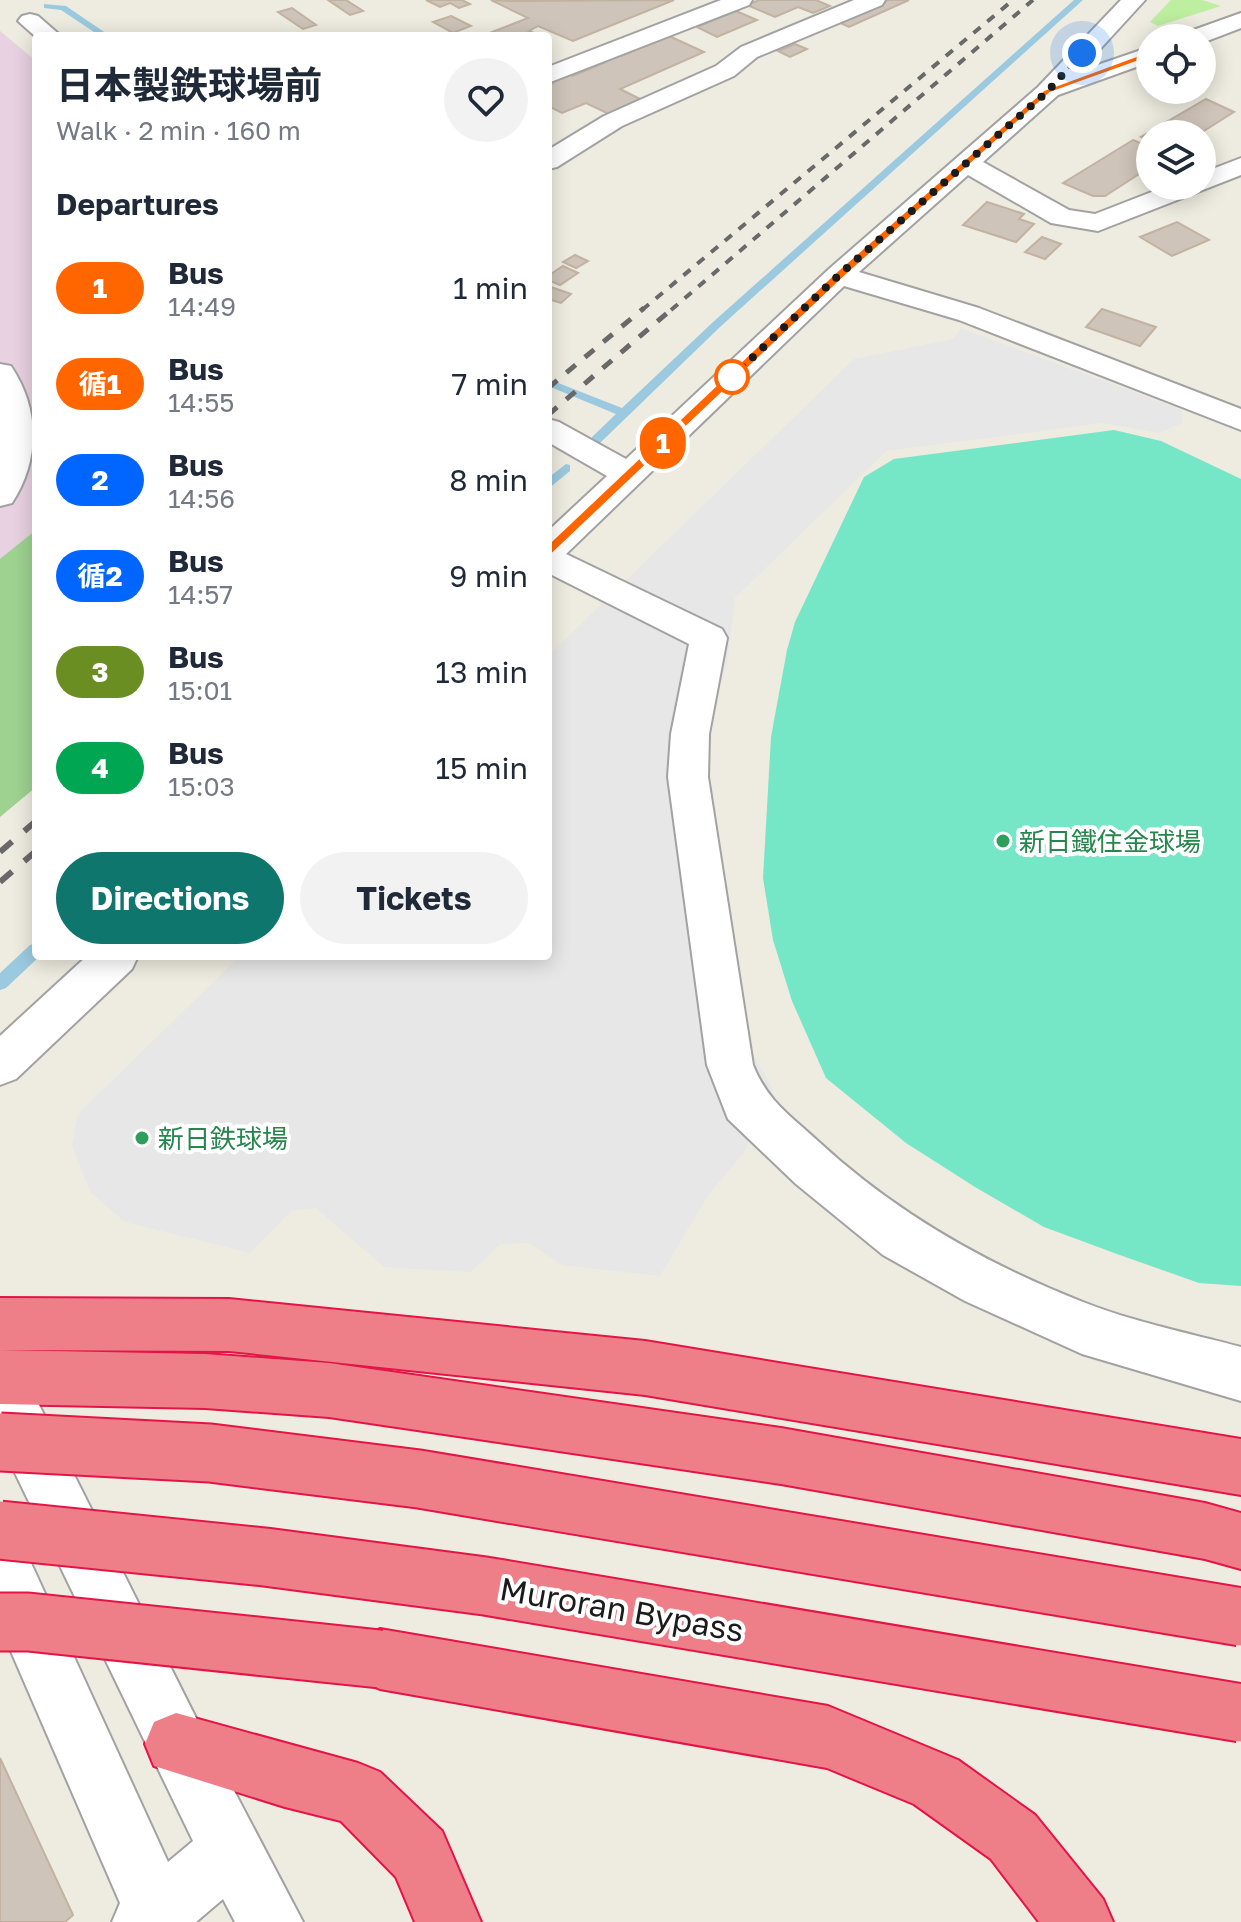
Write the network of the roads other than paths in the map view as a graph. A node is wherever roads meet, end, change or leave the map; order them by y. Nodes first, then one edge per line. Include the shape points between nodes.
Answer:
1 (741, 0) edge
2 (874, 0) edge
3 (1134, 0) edge
4 (1241, 20) edge
5 (30, 21) dead end
6 (1216, 29) edge
7 (44, 32) edge
8 (1136, 59) edge
9 (552, 74) edge
10 (1047, 92) junction
11 (552, 159) edge
12 (965, 163) junction
13 (1241, 166) edge
14 (1216, 176) edge
15 (1156, 200) edge
16 (839, 275) junction
17 (0, 373) edge
18 (1241, 420) edge
19 (552, 431) edge
20 (630, 475) junction
21 (0, 495) edge
22 (552, 547) edge
23 (552, 561) edge
24 (112, 960) edge
25 (0, 1065) edge
26 (0, 1324) edge
27 (1241, 1374) edge
28 (0, 1377) edge
29 (0, 1384) edge
30 (0, 1442) edge
31 (1241, 1467) edge
32 (0, 1530) edge
33 (1241, 1541) edge
34 (0, 1559) edge
35 (1241, 1617) edge
36 (0, 1622) edge
37 (1241, 1713) edge
38 (176, 1744) junction
39 (232, 1851) junction
40 (155, 1919) edge
41 (270, 1922) edge
42 (448, 1922) edge
43 (1080, 1922) edge

1 - 9 street
2 - 11 street via 749,52 725,71 613,121
3 - 10 street
4 - 6 street
5 - 7 street
8 - 10 street
10 - 12 street
12 - 15 street via 1061,217 1098,223
12 - 16 street
13 - 14 street
16 - 18 street via 969,314
16 - 20 street
17 - 21 street via 20,441 11,478
19 - 20 street
20 - 22 street
23 - 27 street via 709,638 690,734 688,777 730,1065 745,1104 813,1168 901,1238 983,1284 1082,1328
24 - 25 street
26 - 31 highway via 229,1325 645,1368
28 - 33 highway via 205,1381 329,1390 781,1456
29 - 38 street
30 - 35 highway, bridge via 160,1448 450,1483
32 - 37 highway, Muroran Bypass, bridge via 485,1586
34 - 40 street
36 - 43 highway, bridge via 380,1659 828,1737 936,1782 1013,1837
38 - 39 street
38 - 42 highway via 358,1794 419,1854
39 - 40 street
39 - 41 street

